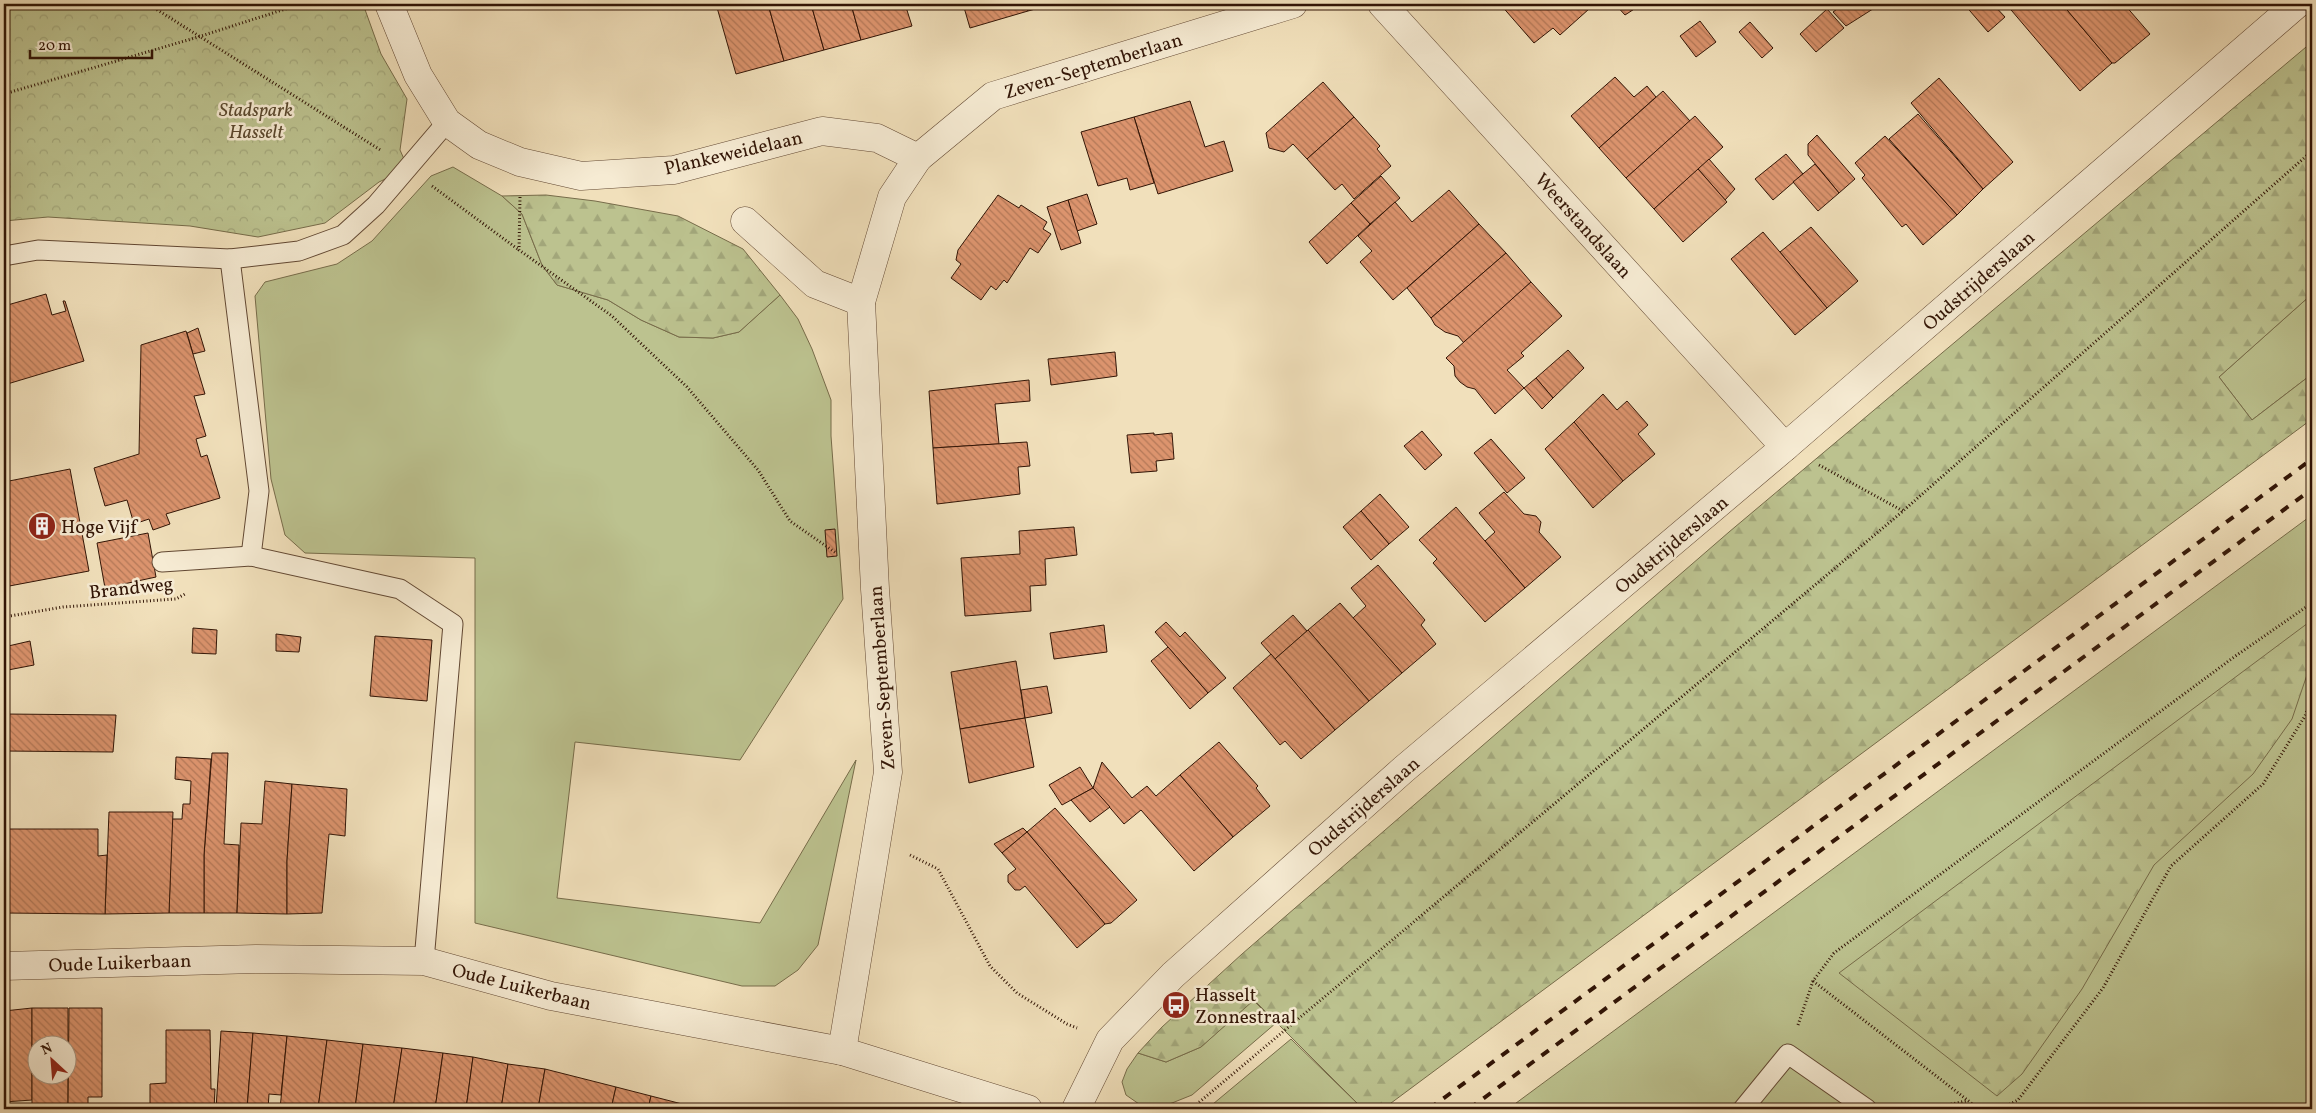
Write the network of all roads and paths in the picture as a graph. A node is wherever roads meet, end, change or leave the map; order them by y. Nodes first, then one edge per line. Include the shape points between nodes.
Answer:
1 (148, 4) edge
2 (302, 4) edge
3 (388, 4) edge
4 (1293, 4) edge
5 (1382, 4) edge
6 (2297, 4) edge
7 (198, 37) junction
8 (4, 94) edge
9 (447, 122) junction
10 (2312, 151) edge
11 (918, 158) junction
12 (520, 162) junction
13 (408, 168) junction
14 (745, 221) dead end
15 (519, 250) junction
16 (4, 256) edge
17 (230, 259) junction
18 (861, 302) junction
19 (1785, 447) junction
20 (1903, 510) junction
21 (837, 554) dead end
22 (251, 556) junction
23 (162, 562) dead end
24 (193, 589) dead end
25 (2312, 603) edge
26 (4, 617) edge
27 (2312, 697) edge
28 (878, 838) junction
29 (424, 961) junction
30 (4, 966) edge
31 (1813, 981) junction
32 (1110, 1040) junction
33 (842, 1051) junction
34 (1788, 1054) junction
35 (1966, 1100) junction
36 (1028, 1109) edge
37 (1076, 1109) edge
38 (1191, 1109) edge
39 (1743, 1109) edge
40 (1867, 1109) edge
41 (1928, 1109) edge
42 (1979, 1109) edge
43 (2000, 1109) edge

1 - 7 path
2 - 7 path
3 - 9 street, Plankeweidelaan via 418,76
4 - 11 street, Zeven-Septemberlaan via 993,96
5 - 19 street, Weerstandslaan
6 - 19 street, Oudstrijderslaan
7 - 8 path
7 - 13 path
9 - 12 street, Plankeweidelaan via 479,145
9 - 13 lane
10 - 20 path
11 - 12 street, Plankeweidelaan via 877,138 822,132 674,170 581,176
11 - 18 street, Zeven-Septemberlaan via 892,198
12 - 15 path
13 - 15 path
13 - 17 lane via 376,205 343,235 299,251
14 - 18 street via 815,284
15 - 21 path via 612,316 687,387 758,470 790,521
16 - 17 lane via 38,250
17 - 22 lane via 259,491
18 - 28 street, Zeven-Septemberlaan via 888,772
19 - 20 path
19 - 32 street, Oudstrijderslaan via 1404,769 1173,975
20 - 38 path
22 - 23 lane
22 - 29 lane via 400,589 453,624
24 - 26 path, Brandweg via 176,599 63,607
25 - 31 path via 2234,657 1834,953
27 - 43 path via 2306,716 2263,784 2171,866 2103,988 2018,1100
28 - 32 path via 938,869 990,966 1017,993 1067,1024
28 - 33 street, Zeven-Septemberlaan
29 - 30 street, Oude Luikerbaan via 256,958
29 - 33 street, Oude Luikerbaan via 551,996
31 - 34 path
31 - 35 path
32 - 37 street, Oudstrijderslaan
33 - 36 street, Oude Luikerbaan
34 - 39 lane
34 - 40 lane
35 - 41 path
35 - 42 path

